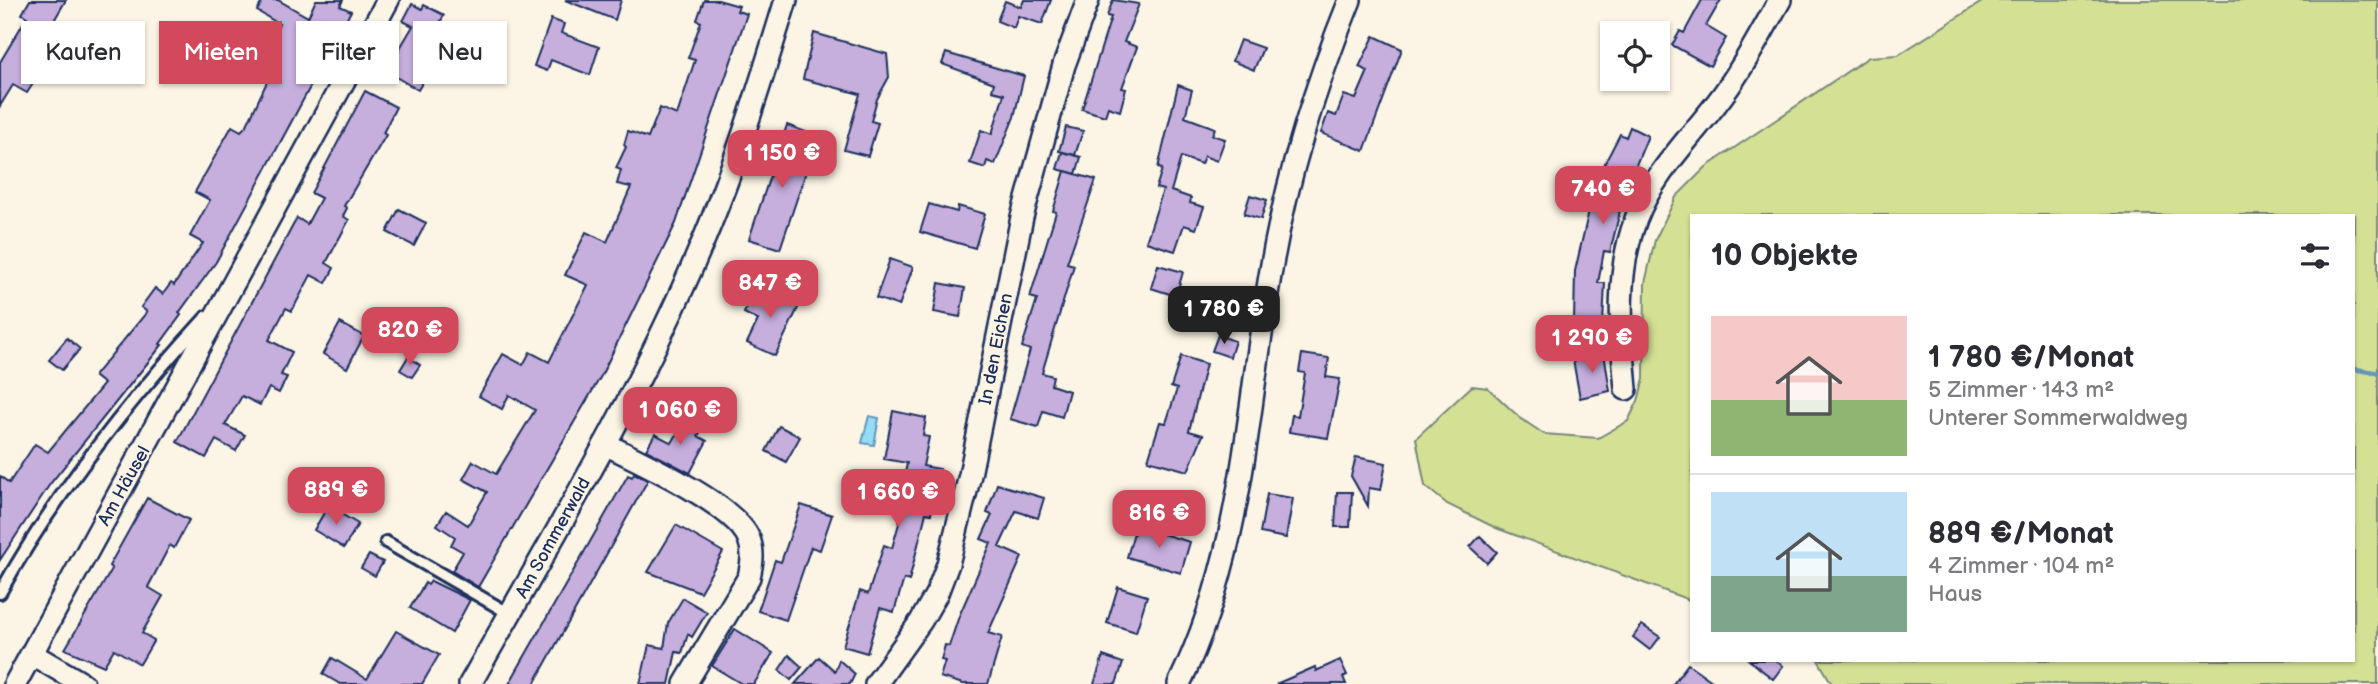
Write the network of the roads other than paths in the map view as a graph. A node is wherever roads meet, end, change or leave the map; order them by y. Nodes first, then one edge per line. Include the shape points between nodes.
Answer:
1 (388, 0) edge
2 (786, 0) edge
3 (1088, 0) edge
4 (1350, 0) edge
5 (1780, 0) edge
6 (233, 288) junction
7 (1626, 389) dead end
8 (605, 444) junction
9 (386, 542) dead end
10 (0, 593) edge
11 (510, 614) junction
12 (32, 654) junction
13 (15, 684) edge
14 (83, 684) edge
15 (470, 684) edge
16 (685, 684) edge
17 (876, 684) edge
18 (1179, 684) edge

1 - 6 street, Am Häusel
2 - 8 street, Am Sommerwald via 745,130 700,250
3 - 17 street, In den Eichen via 1064,65 1022,217 970,475 947,564 921,621
4 - 18 street via 1299,138 1270,273 1233,531 1206,623
5 - 7 street via 1731,83 1650,190 1636,218 1621,300
6 - 10 lane, Am Häusel via 146,384 82,465
6 - 12 street, Am Häusel
8 - 11 street, Am Sommerwald
8 - 16 street via 692,490 729,515 749,540 753,559 749,577
9 - 11 lane
11 - 15 street, Am Sommerwald
12 - 13 street, Am Häusel
12 - 14 street

